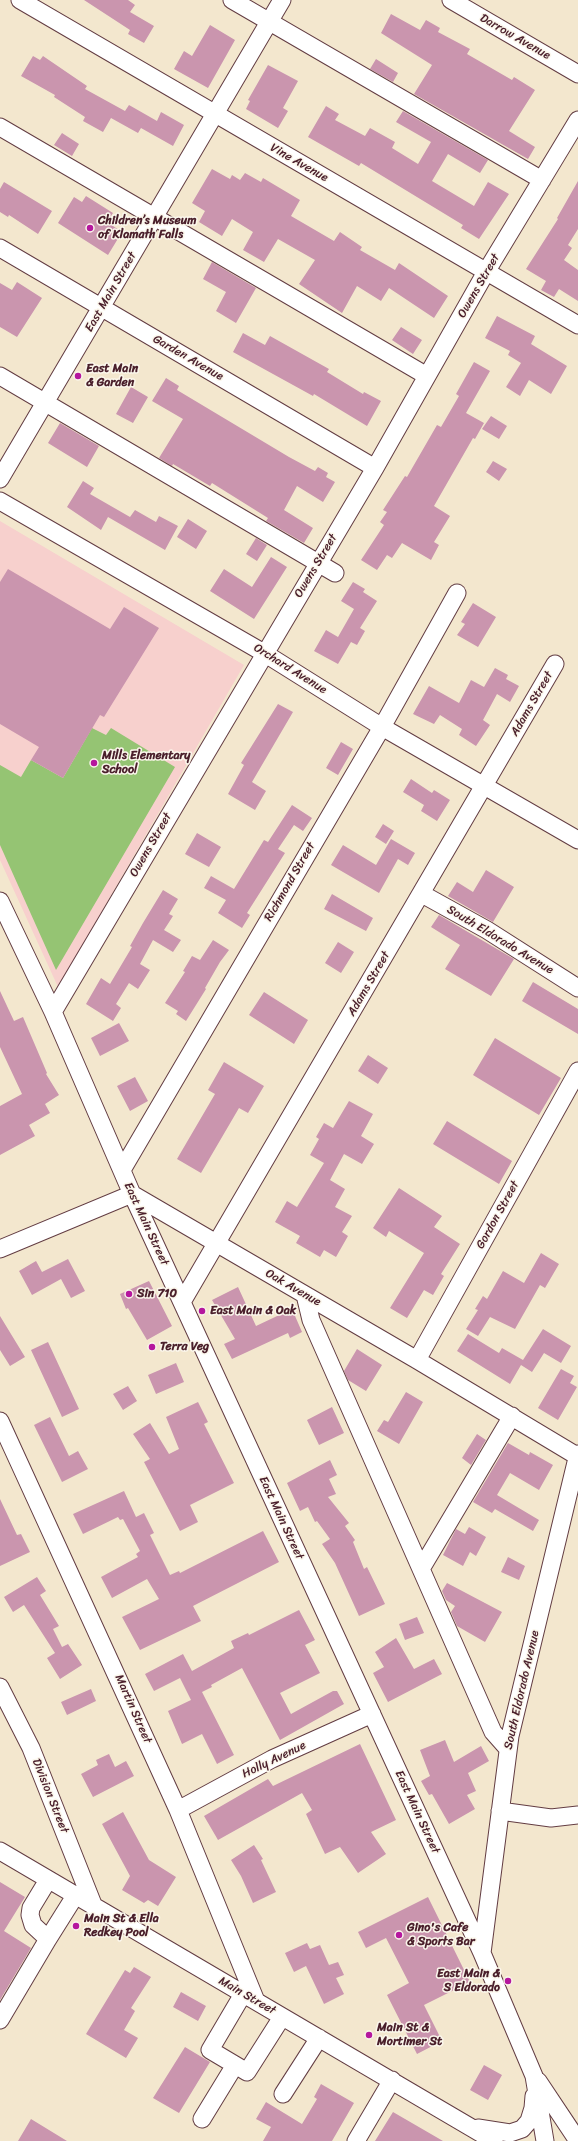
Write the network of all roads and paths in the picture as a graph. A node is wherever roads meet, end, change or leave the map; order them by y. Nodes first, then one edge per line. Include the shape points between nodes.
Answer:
1 (20, 0) edge
2 (232, 0) edge
3 (282, 0) edge
4 (451, 0) edge
5 (269, 22) junction
6 (578, 74) edge
7 (215, 114) junction
8 (578, 120) edge
9 (0, 127) edge
10 (542, 180) junction
11 (154, 217) junction
12 (0, 248) edge
13 (486, 272) junction
14 (102, 308) junction
15 (578, 325) edge
16 (0, 376) edge
17 (427, 376) junction
18 (46, 403) junction
19 (375, 468) junction
20 (0, 480) edge
21 (0, 502) edge
22 (318, 563) junction
23 (335, 573) dead end
24 (457, 593) dead end
25 (264, 653) junction
26 (555, 664) dead end
27 (382, 726) junction
28 (486, 786) junction
29 (578, 840) edge
30 (422, 894) junction
31 (0, 901) edge
32 (578, 988) edge
33 (53, 1012) junction
34 (578, 1070) edge
35 (122, 1170) junction
36 (132, 1194) junction
37 (217, 1244) junction
38 (0, 1250) edge
39 (305, 1295) junction
40 (182, 1302) junction
41 (417, 1360) junction
42 (512, 1416) junction
43 (0, 1421) edge
44 (578, 1455) edge
45 (421, 1568) junction
46 (0, 1687) edge
47 (372, 1714) junction
48 (508, 1750) junction
49 (178, 1810) junction
50 (500, 1811) junction
51 (578, 1815) edge
52 (0, 1851) edge
53 (48, 1880) junction
54 (74, 1896) junction
55 (94, 1907) junction
56 (48, 1939) junction
57 (482, 1953) junction
58 (250, 1998) junction
59 (2, 2014) edge
60 (282, 2017) junction
61 (319, 2038) junction
62 (235, 2065) junction
63 (534, 2076) junction
64 (392, 2080) junction
65 (283, 2094) dead end
66 (202, 2119) dead end
67 (470, 2127) junction
68 (356, 2141) edge
69 (494, 2141) edge
70 (545, 2141) edge
71 (578, 2141) edge

1 - 7 street, Vine Avenue
2 - 5 street
3 - 5 street, East Main Street
4 - 6 street, Darrow Avenue
5 - 7 street, East Main Street
5 - 10 street
7 - 11 street, East Main Street
7 - 13 street, Vine Avenue
8 - 10 street, Owens Street
9 - 11 street
10 - 13 street, Owens Street
11 - 14 street, East Main Street
11 - 17 street
12 - 14 street, Garden Avenue
13 - 15 street, Vine Avenue
13 - 17 street, Owens Street
14 - 18 street, East Main Street
14 - 19 street, Garden Avenue
16 - 18 street
17 - 19 street, Owens Street
18 - 20 street, East Main Street
18 - 22 street
19 - 22 street, Owens Street
21 - 25 street, Orchard Avenue
22 - 23 street
22 - 25 street, Owens Street
24 - 27 street, Richmond Street
25 - 27 street, Orchard Avenue
25 - 33 street, Owens Street
26 - 28 street, Adams Street
27 - 28 street, Orchard Avenue
27 - 35 street, Richmond Street
28 - 29 street, Orchard Avenue
28 - 30 street, Adams Street
30 - 32 street, South Eldorado Avenue via 487,930
30 - 37 street, Adams Street
31 - 33 street, East Main Street
33 - 35 street, East Main Street
34 - 41 street, Gordon Street
35 - 36 street, East Main Street
36 - 37 street, Oak Avenue
36 - 38 street
36 - 40 street, East Main Street
37 - 39 street, Oak Avenue
37 - 40 street, Adams Street
39 - 41 street, Oak Avenue
39 - 45 street via 311,1320
40 - 47 street, East Main Street
41 - 42 street, Oak Avenue
42 - 44 street, Oak Avenue
42 - 45 street
43 - 49 street, Martin Street
44 - 48 street, South Eldorado Avenue
45 - 48 street via 493,1732
46 - 55 street, Division Street via 30,1748
47 - 49 street, Holly Avenue via 272,1759
47 - 57 street, East Main Street
48 - 50 street, South Eldorado Avenue
49 - 58 street, Martin Street
50 - 51 street via 551,1818
50 - 57 street, South Eldorado Avenue
52 - 53 street, Main Street
53 - 54 street, Main Street
53 - 56 street via 31,1908 30,1915 33,1925
54 - 55 street, Main Street
54 - 56 street
55 - 58 street, Main Street
56 - 59 street
57 - 63 street, East Main Street
58 - 60 street, Main Street
58 - 62 street via 210,2050
60 - 61 street, Main Street
60 - 62 street via 247,2072
61 - 64 street, Main Street
61 - 65 street
62 - 66 street
63 - 67 street via 534,2108 522,2130 510,2133
63 - 70 street, East Main Street
63 - 71 street
64 - 67 street, Main Street
64 - 68 street
67 - 69 street, Main Street

